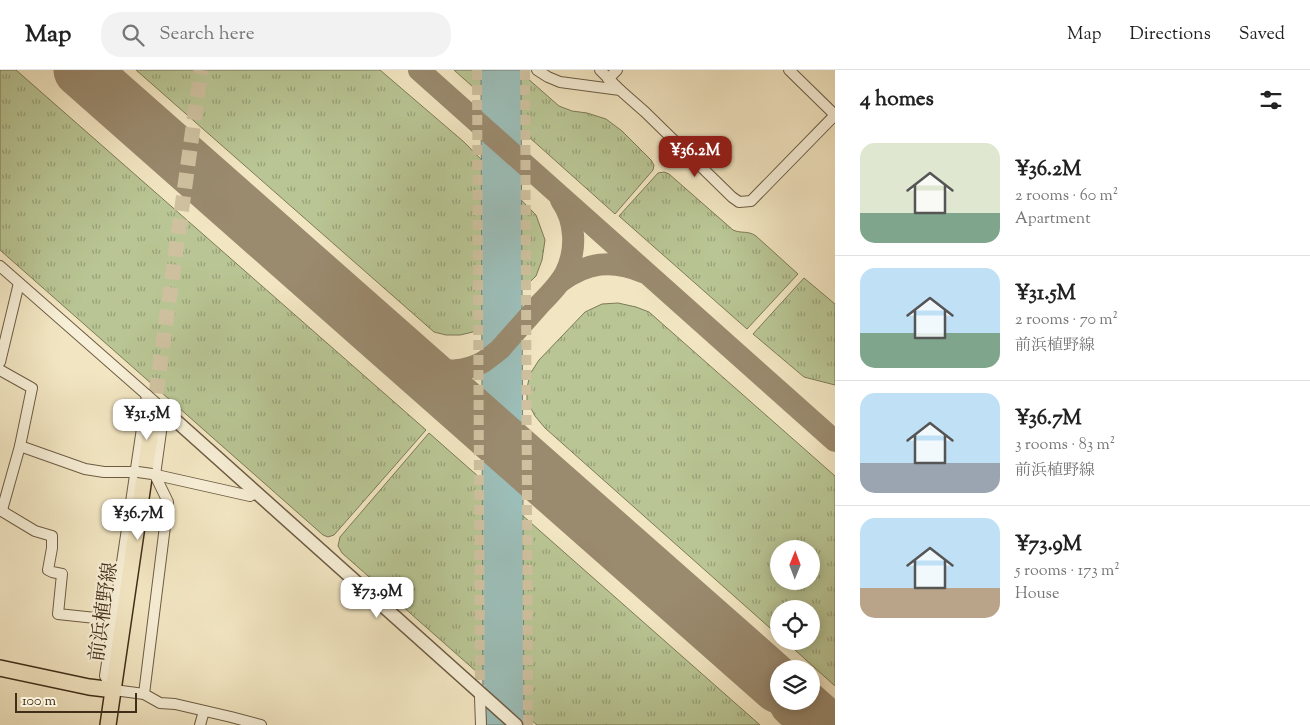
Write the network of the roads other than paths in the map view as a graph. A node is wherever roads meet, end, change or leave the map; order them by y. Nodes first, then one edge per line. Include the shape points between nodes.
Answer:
1 (537, 70) edge
2 (600, 70) edge
3 (617, 70) edge
4 (789, 70) edge
5 (608, 79) junction
6 (620, 90) junction
7 (835, 115) edge
8 (0, 266) edge
9 (19, 283) junction
10 (0, 362) edge
11 (0, 370) edge
12 (147, 395) junction
13 (159, 413) junction
14 (20, 446) junction
15 (137, 471) junction
16 (153, 474) junction
17 (256, 493) junction
18 (1, 510) edge
19 (114, 620) junction
20 (0, 668) edge
21 (114, 690) junction
22 (144, 694) junction
23 (480, 697) tunnel mouth
24 (204, 711) junction
25 (108, 725) edge
26 (200, 725) edge
27 (260, 725) edge
28 (481, 725) edge
29 (516, 725) edge

1 - 6 street via 560,82
2 - 5 street
3 - 5 street
4 - 7 street
5 - 6 street
6 - 7 street via 739,202 751,200
8 - 9 street
9 - 10 street
9 - 12 street
11 - 14 street via 32,388
12 - 13 street
12 - 15 street
13 - 16 street
13 - 17 street
13 - 21 main road, 前浜植野線
14 - 15 street via 85,469
14 - 18 street
15 - 16 street, bridge
15 - 19 street
16 - 17 street via 250,496
16 - 22 street via 168,502
17 - 29 street
18 - 19 street via 35,531 52,536 48,570 62,574 58,614
19 - 21 street via 106,676
20 - 21 main road
21 - 22 street
21 - 25 main road, 前浜植野線
22 - 24 street via 160,702
23 - 28 street
24 - 26 street
24 - 27 street

